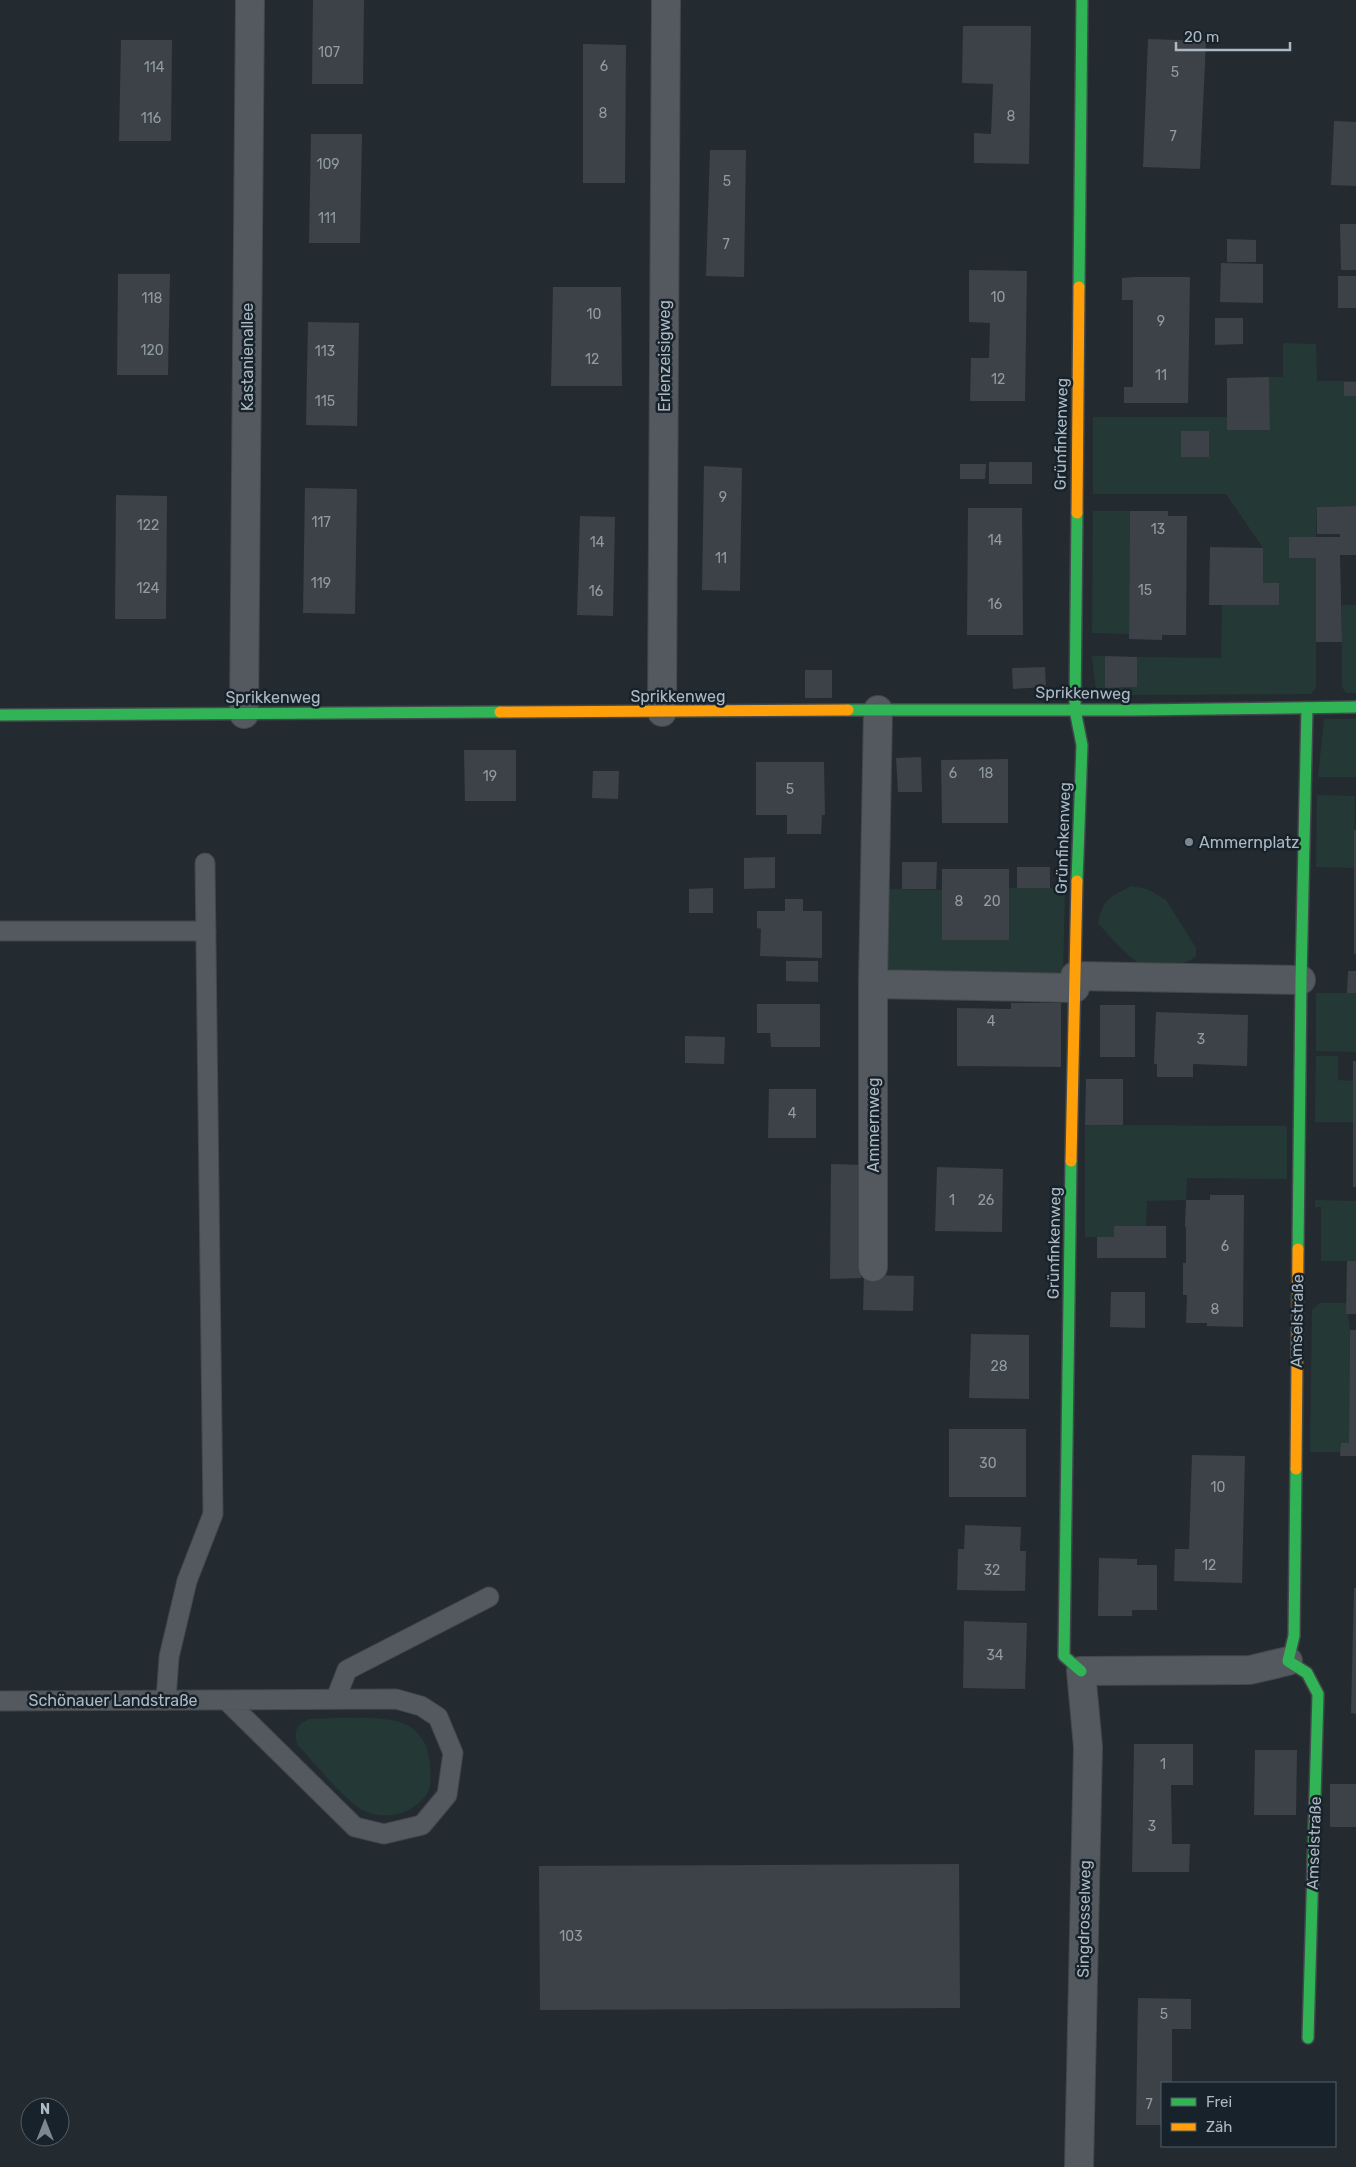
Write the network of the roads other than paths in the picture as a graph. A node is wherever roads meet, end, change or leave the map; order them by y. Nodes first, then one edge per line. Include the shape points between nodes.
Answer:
1 (250, 0) edge
2 (666, 0) edge
3 (1082, 0) edge
4 (1356, 707) edge
5 (1307, 708) junction
6 (878, 710) junction
7 (1075, 710) junction
8 (662, 712) junction
9 (244, 714) junction
10 (0, 715) edge
11 (205, 863) dead end
12 (0, 931) edge
13 (206, 931) junction
14 (1301, 980) junction
15 (1075, 982) junction
16 (873, 984) junction
17 (873, 1267) dead end
18 (489, 1596) dead end
19 (1288, 1661) junction
20 (1081, 1671) junction
21 (336, 1698) junction
22 (166, 1700) junction
23 (226, 1700) junction
24 (0, 1701) edge
25 (1308, 2038) dead end
26 (1079, 2167) edge

1 - 9 street, Kastanienallee
2 - 8 street, Erlenzeisigweg
3 - 7 street, Grünfinkenweg
4 - 5 street, Sprikkenweg
5 - 7 street, Sprikkenweg
5 - 14 street
6 - 7 street, Sprikkenweg
6 - 8 street, Sprikkenweg
6 - 16 street
7 - 15 street, Grünfinkenweg via 1082,745
8 - 9 street, Sprikkenweg
9 - 10 street, Sprikkenweg
11 - 13 lane
12 - 13 lane
13 - 22 lane via 213,1514 187,1581 169,1657
14 - 15 street
14 - 19 street, Amselstraße via 1294,1636
15 - 16 street
15 - 20 street, Grünfinkenweg via 1064,1656
16 - 17 street, Ammernweg
18 - 21 lane via 347,1670
19 - 20 street via 1250,1670
19 - 25 street, Amselstraße via 1307,1673 1318,1694
20 - 26 street, Singdrosselweg via 1088,1747
21 - 23 lane, Schönauer Landstraße
21 - 23 lane, Schönauer Landstraße via 396,1699 421,1706 438,1717 453,1753 448,1795 422,1825 384,1834 356,1827
22 - 23 lane, Schönauer Landstraße
22 - 24 lane, Schönauer Landstraße

